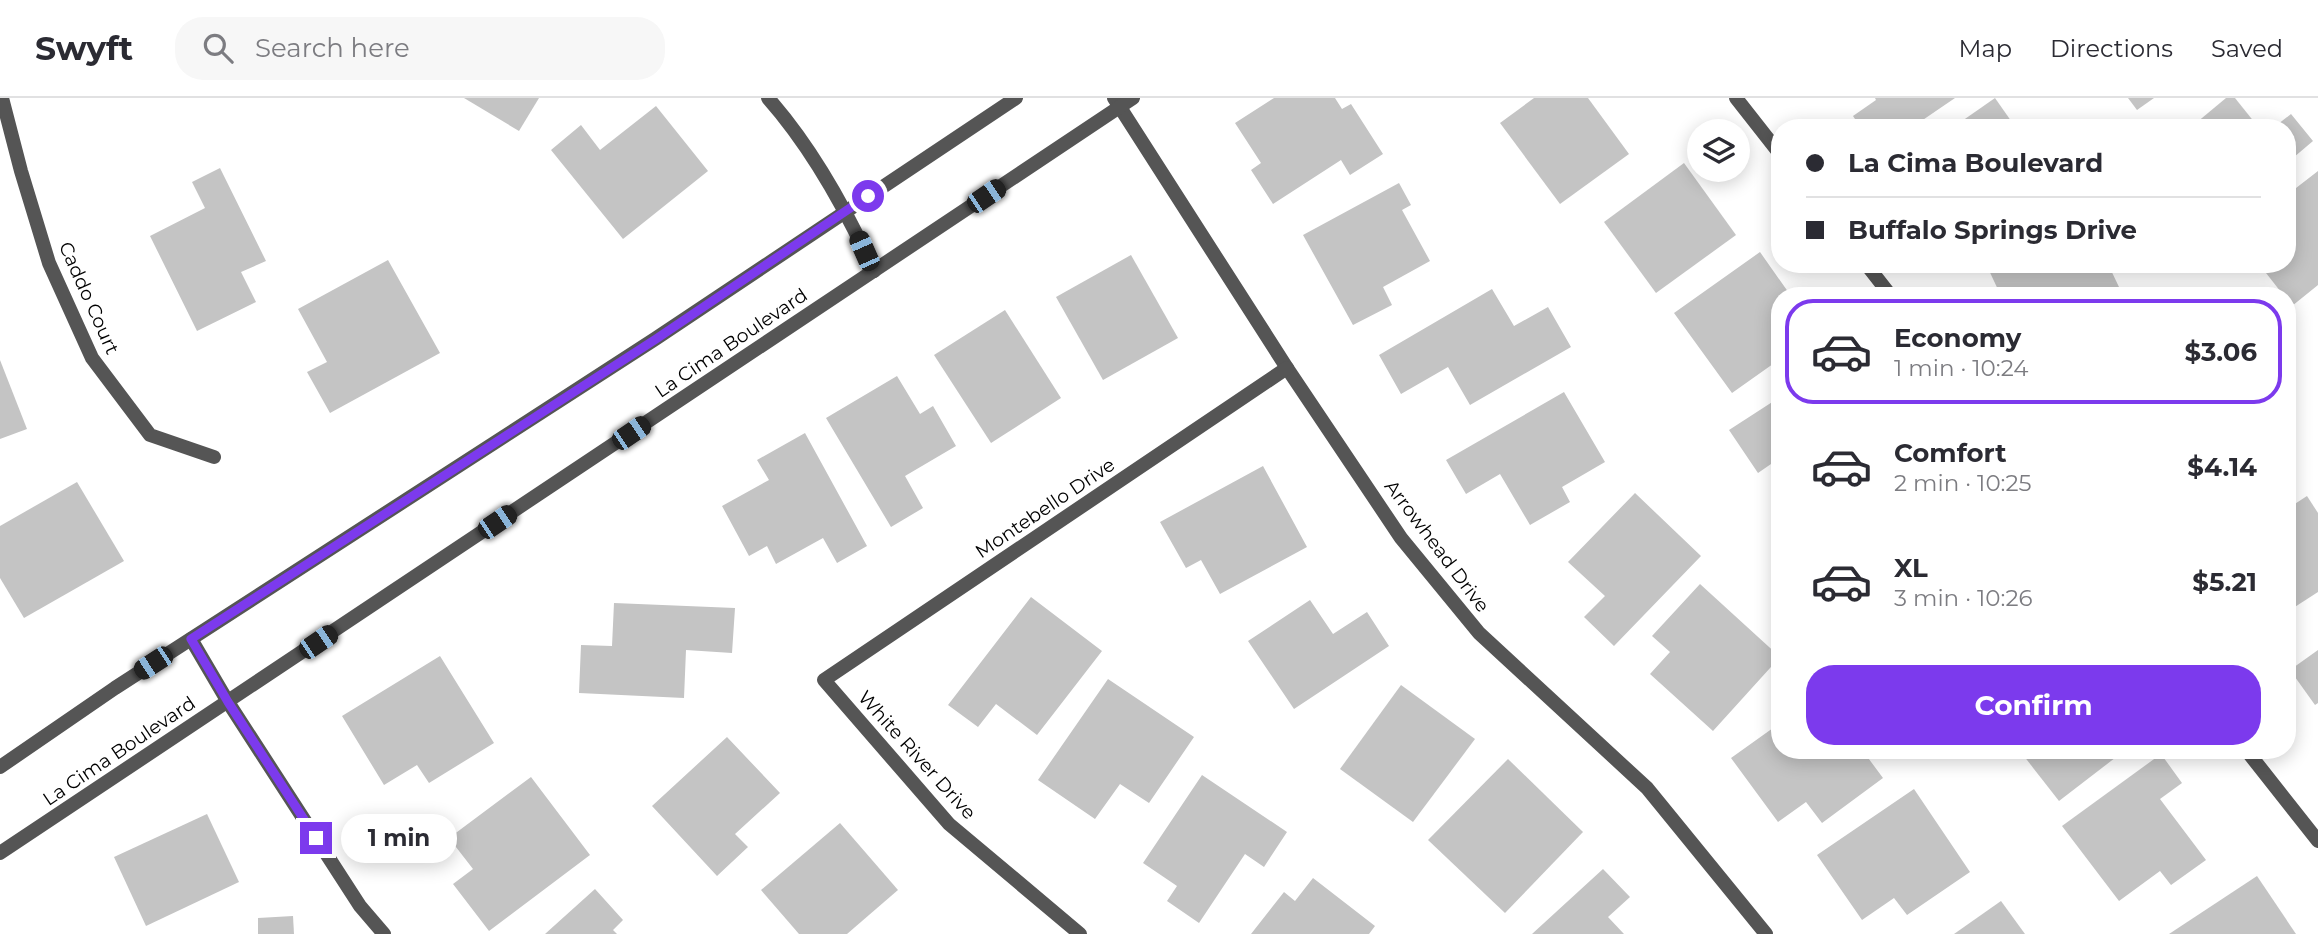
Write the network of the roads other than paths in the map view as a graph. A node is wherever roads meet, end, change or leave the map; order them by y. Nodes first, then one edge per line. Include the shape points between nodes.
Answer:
1 (2, 98) edge
2 (768, 98) edge
3 (1016, 98) edge
4 (1133, 98) edge
5 (1736, 98) edge
6 (1117, 102) edge
7 (1771, 143) edge
8 (846, 210) junction
9 (874, 271) junction
10 (1873, 273) edge
11 (1884, 287) edge
12 (1287, 368) junction
13 (214, 457) dead end
14 (191, 639) junction
15 (824, 680) joint
16 (228, 702) junction
17 (2253, 759) edge
18 (0, 767) edge
19 (2318, 841) edge
20 (0, 853) edge
21 (384, 934) edge
22 (1080, 934) edge
23 (1766, 934) edge

1 - 13 street, Caddo Court via 49,263 92,358 150,435
2 - 8 street via 790,122
3 - 8 street
4 - 6 street, La Cima Boulevard
5 - 7 street
6 - 9 street, La Cima Boulevard
6 - 12 street, Arrowhead Drive
8 - 9 street
8 - 14 street via 656,339
9 - 16 street, La Cima Boulevard
10 - 11 street
12 - 15 street, Montebello Drive
12 - 23 street, Arrowhead Drive via 1401,538 1479,633 1647,788
14 - 16 street
14 - 18 street
15 - 22 street, White River Drive via 950,824
16 - 20 street, La Cima Boulevard
16 - 21 street via 360,906
17 - 19 street

